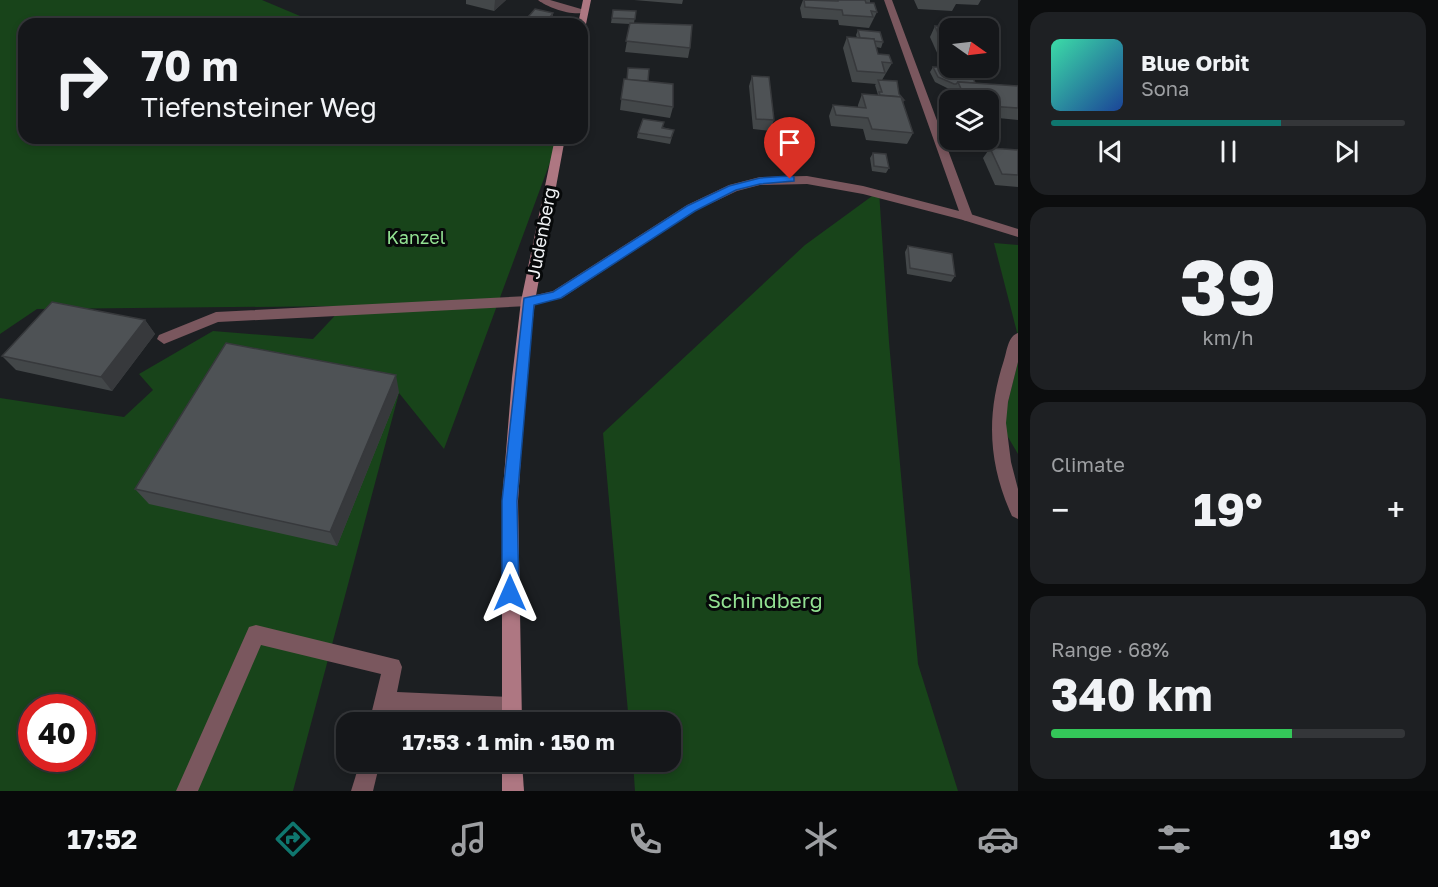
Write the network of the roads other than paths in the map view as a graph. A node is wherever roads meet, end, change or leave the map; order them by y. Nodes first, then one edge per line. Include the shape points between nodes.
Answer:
1 (542, 0) edge
2 (587, 0) edge
3 (888, 0) edge
4 (584, 11) junction
5 (583, 18) edge
6 (559, 144) edge
7 (967, 217) junction
8 (1018, 233) edge
9 (528, 302) junction
10 (1018, 338) edge
11 (164, 339) dead end
12 (1018, 511) edge
13 (385, 701) junction
14 (382, 712) edge
15 (485, 712) edge
16 (512, 712) edge
17 (367, 772) edge
18 (512, 772) edge
19 (187, 791) edge
20 (362, 791) edge
21 (513, 791) edge

1 - 4 street
2 - 4 street
3 - 7 street
4 - 5 street
6 - 9 street, Judenberg
7 - 8 street
7 - 9 street via 807,180 760,181 733,188 691,208 557,295
9 - 11 street via 216,317
9 - 16 street, Judenberg via 510,501
10 - 12 street via 999,408 999,436
13 - 14 street
13 - 15 street
13 - 19 street via 392,667 256,634
17 - 20 street
18 - 21 street

